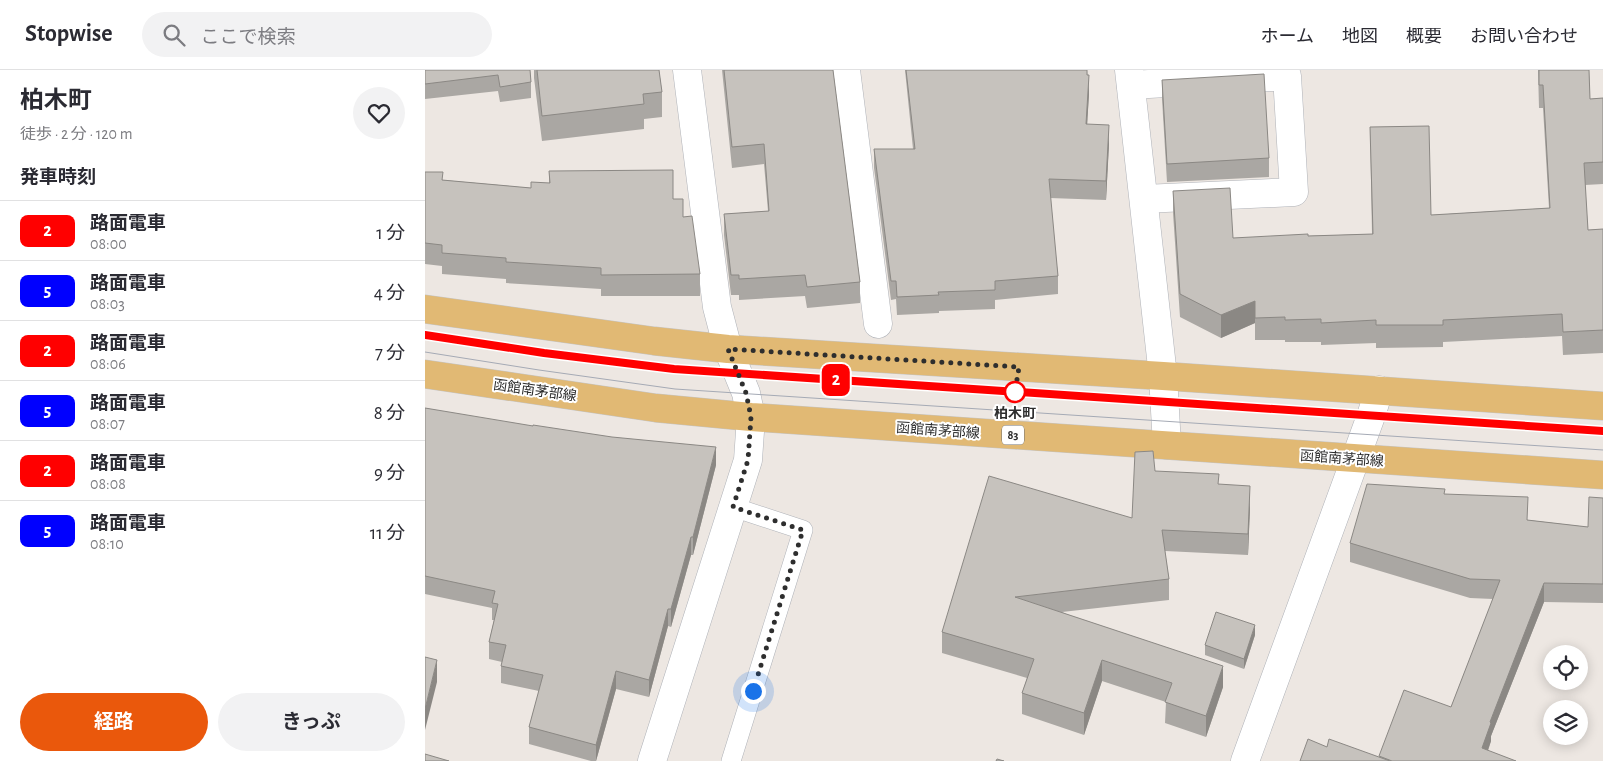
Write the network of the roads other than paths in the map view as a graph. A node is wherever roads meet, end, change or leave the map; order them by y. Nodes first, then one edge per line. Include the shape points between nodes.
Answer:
1 (687, 70) edge
2 (846, 70) edge
3 (1130, 77) edge
4 (1144, 199) junction
5 (425, 309) edge
6 (878, 324) dead end
7 (728, 349) junction
8 (425, 374) edge
9 (1163, 376) junction
10 (1379, 390) junction
11 (1603, 406) edge
12 (751, 417) junction
13 (1167, 445) junction
14 (1354, 459) junction
15 (1603, 475) edge
16 (733, 507) junction
17 (652, 761) edge
18 (731, 761) edge
19 (1245, 761) edge

1 - 7 street via 717,307
2 - 6 street
3 - 4 street
3 - 4 street via 1287,76 1294,192
4 - 9 street
5 - 7 main road
7 - 9 main road
7 - 12 street via 746,393
8 - 12 main road, 函館南茅部線 / 83 via 656,408
9 - 10 main road
9 - 13 street
10 - 11 main road
10 - 14 street
12 - 13 main road, 函館南茅部線 / 83
12 - 16 street via 748,460
13 - 14 main road, 函館南茅部線 / 83
14 - 15 main road, 函館南茅部線 / 83
14 - 19 street
16 - 17 street
16 - 18 lane via 803,530

